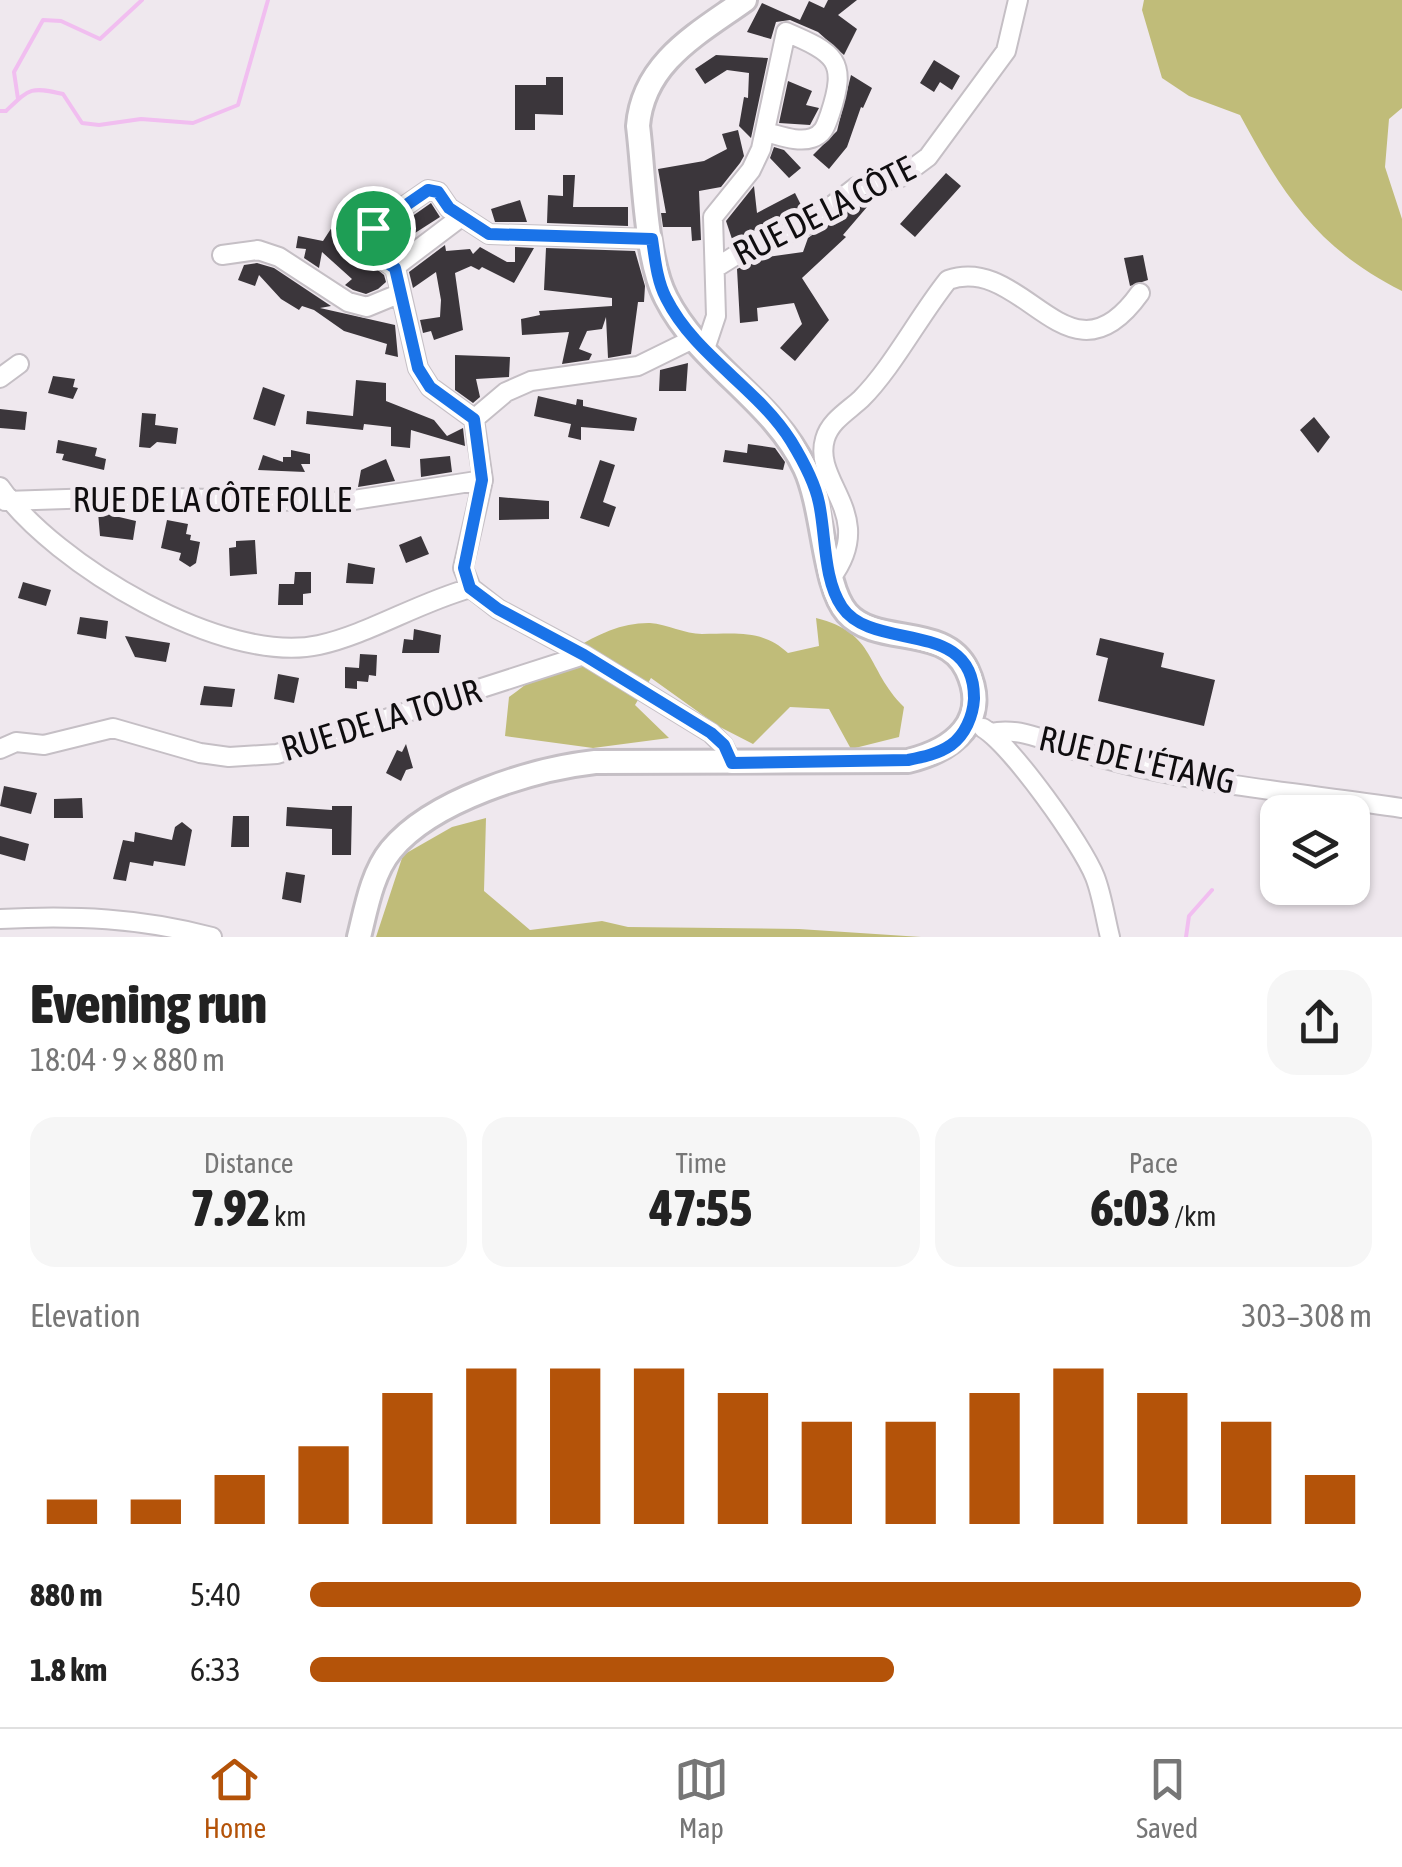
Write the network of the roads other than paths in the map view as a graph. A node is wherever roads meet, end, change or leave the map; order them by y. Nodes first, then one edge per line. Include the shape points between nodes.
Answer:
1 (745, 0) edge
2 (1018, 0) edge
3 (764, 132) junction
4 (461, 217) junction
5 (652, 239) junction
6 (222, 254) dead end
7 (717, 267) junction
8 (395, 268) junction
9 (1140, 292) dead end
10 (402, 294) junction
11 (699, 344) junction
12 (18, 364) dead end
13 (0, 378) edge
14 (474, 419) junction
15 (482, 480) junction
16 (3, 497) edge
17 (831, 578) junction
18 (470, 588) junction
19 (584, 655) junction
20 (970, 720) junction
21 (991, 733) junction
22 (0, 749) edge
23 (732, 763) junction
24 (1402, 808) edge
25 (0, 919) edge
26 (212, 937) edge
27 (359, 937) edge
28 (1110, 937) edge

1 - 5 street via 667,57 642,104 638,126
2 - 7 street, RUE DE LA CÔTE via 1006,52 928,157 901,177 856,187 807,225
3 - 3 street via 786,32 818,46 838,67 840,83 825,130 816,138
3 - 7 street via 751,170 713,217
4 - 5 street via 509,238
4 - 8 street
4 - 8 street via 428,190 373,228 370,238 380,258
5 - 11 street via 664,293
6 - 10 street via 258,250 280,256 348,302 368,307
7 - 11 street via 713,335
8 - 10 street
9 - 17 street via 1124,315 1090,332 1070,328 986,278 966,273 948,280 824,440 849,518
10 - 14 street via 418,368 430,387
11 - 14 street via 638,366 532,381 506,392
11 - 17 street via 790,440 819,500
12 - 13 street
14 - 15 street
15 - 16 street, RUE DE LA CÔTE FOLLE via 341,502
15 - 18 street via 464,568
16 - 18 street via 44,537 154,609 248,643 287,650 322,645
17 - 20 street via 852,618 953,652 974,691
18 - 19 street
19 - 22 street, RUE DE LA TOUR via 277,754 200,753 114,728
19 - 23 street via 711,733
20 - 21 street
20 - 23 street via 950,746 908,760
21 - 24 street, RUE DE L'ÉTANG via 1019,732 1187,778
21 - 28 street via 1084,854
23 - 27 street via 566,765 465,800 390,850
25 - 26 street via 81,916

